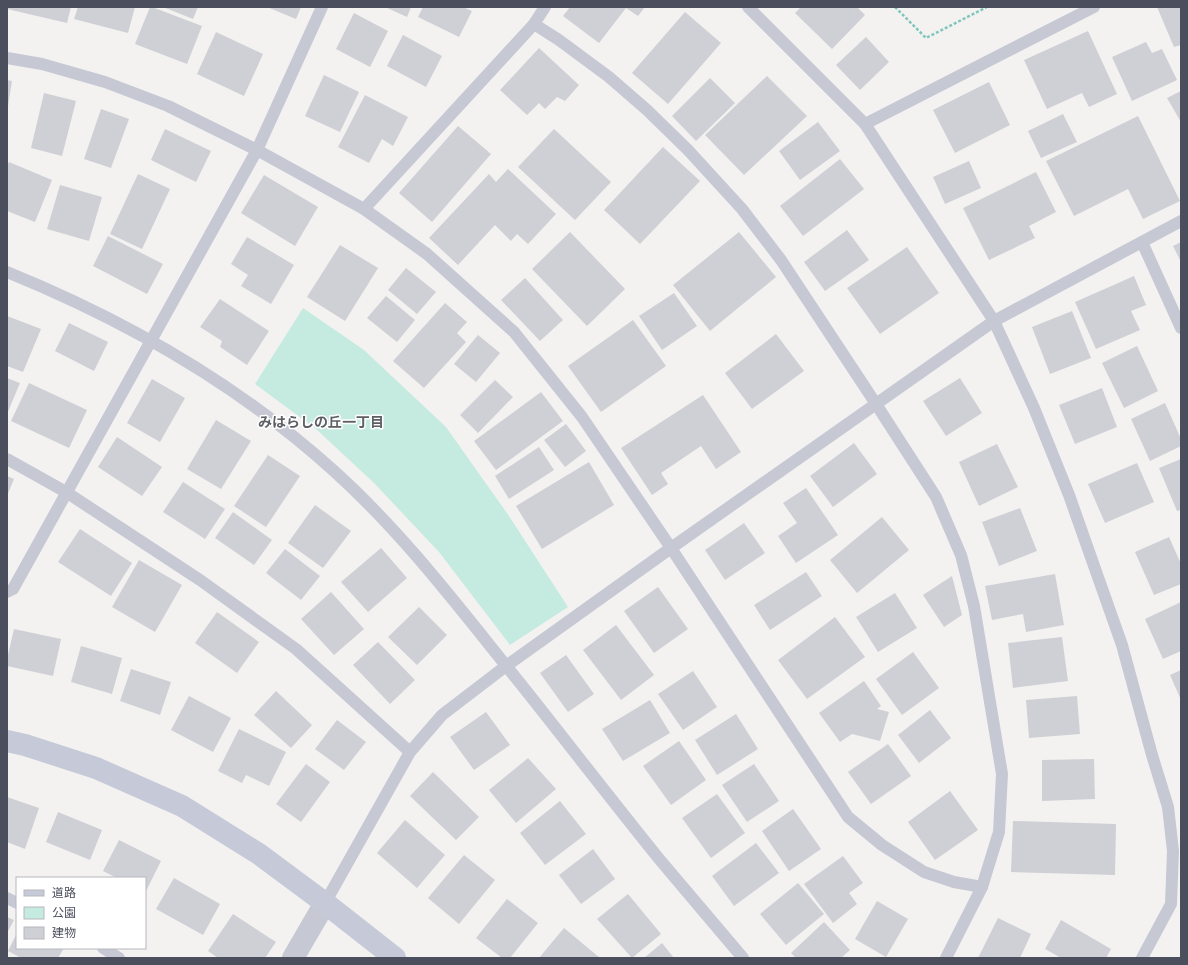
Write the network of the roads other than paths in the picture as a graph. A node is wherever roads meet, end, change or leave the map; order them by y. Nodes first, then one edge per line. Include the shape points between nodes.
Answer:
1 (322, 7) edge
2 (545, 7) edge
3 (748, 7) edge
4 (1094, 7) edge
5 (534, 24) junction
6 (7, 58) edge
7 (865, 124) junction
8 (257, 150) junction
9 (364, 209) junction
10 (1181, 221) edge
11 (1142, 242) junction
12 (7, 272) edge
13 (994, 322) junction
14 (1181, 328) edge
15 (151, 341) junction
16 (876, 404) junction
17 (7, 460) edge
18 (66, 492) junction
19 (671, 548) junction
20 (7, 592) edge
21 (506, 666) junction
22 (7, 741) edge
23 (410, 752) junction
24 (982, 887) junction
25 (7, 898) edge
26 (1176, 901) edge
27 (16, 902) edge
28 (325, 903) junction
29 (104, 952) edge
30 (119, 958) edge
31 (293, 958) edge
32 (395, 958) edge
33 (743, 958) edge
34 (946, 958) edge
35 (1142, 958) edge

1 - 8 lane
2 - 5 lane
3 - 7 lane
4 - 7 lane
5 - 9 lane
5 - 16 lane via 609,77 647,110 742,209 781,260
6 - 8 lane via 42,64 105,82 168,106
7 - 13 lane
8 - 9 lane
8 - 15 lane
9 - 19 lane via 428,254 514,332 582,417
10 - 11 lane
11 - 13 lane
11 - 14 lane
12 - 15 lane via 52,291
13 - 16 lane
13 - 26 lane via 1034,408 1069,495 1122,644 1168,807
15 - 18 lane
15 - 21 lane via 223,385 293,436 335,471 370,505 442,585
16 - 19 lane
16 - 24 lane via 936,497 961,555 974,606 1002,774 999,832
17 - 18 lane
18 - 20 lane via 13,589
18 - 23 lane via 200,580 296,649
19 - 21 lane
19 - 24 lane via 848,817 882,845 924,872 954,882
21 - 23 lane via 442,715
21 - 33 lane via 660,859
22 - 28 street via 96,768 182,806 259,854
23 - 28 lane
24 - 34 lane
25 - 27 lane
26 - 35 lane
28 - 31 street
28 - 32 street
29 - 30 lane

